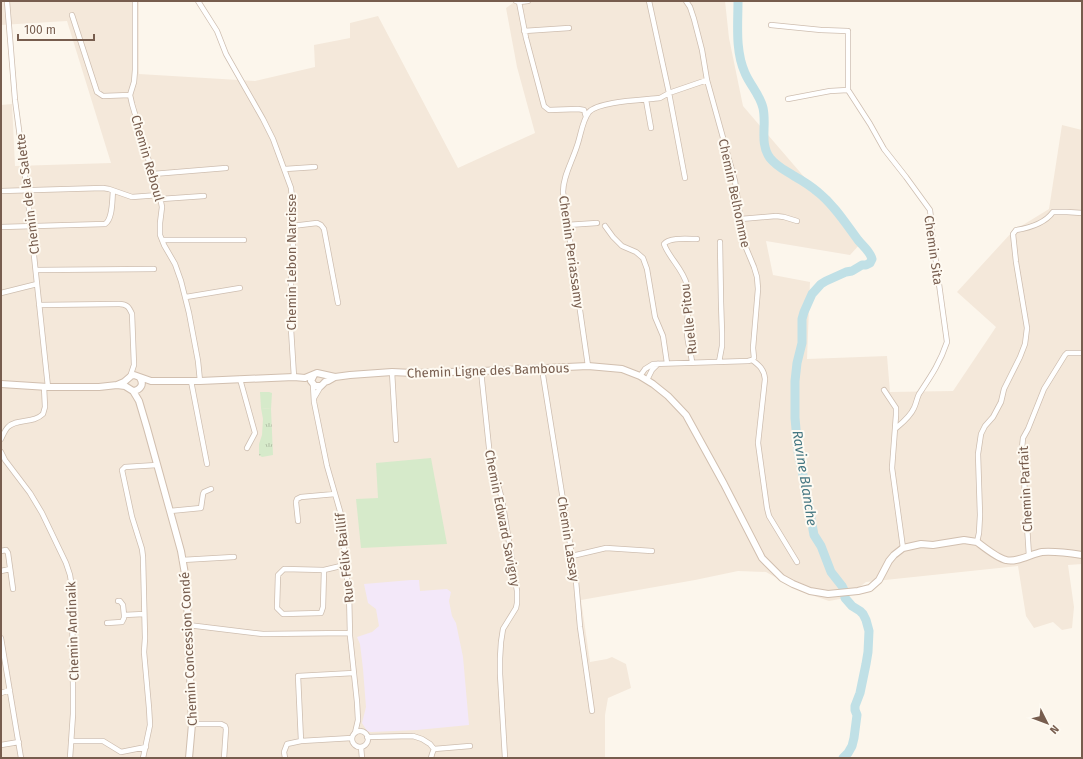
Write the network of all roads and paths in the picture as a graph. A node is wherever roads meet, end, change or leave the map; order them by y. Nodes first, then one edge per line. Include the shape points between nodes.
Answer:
1 (6, 1) edge
2 (135, 1) edge
3 (198, 1) edge
4 (518, 1) edge
5 (528, 1) edge
6 (649, 1) edge
7 (686, 1) edge
8 (72, 15) dead end
9 (771, 26) dead end
10 (569, 28) dead end
11 (524, 31) junction
12 (707, 80) junction
13 (848, 90) junction
14 (669, 93) junction
15 (130, 95) junction
16 (788, 99) dead end
17 (646, 100) junction
18 (586, 117) junction
19 (650, 128) dead end
20 (315, 167) dead end
21 (226, 168) dead end
22 (284, 170) junction
23 (153, 174) junction
24 (685, 178) dead end
25 (27, 190) junction
26 (1, 191) edge
27 (113, 191) junction
28 (204, 196) dead end
29 (160, 197) junction
30 (1082, 213) edge
31 (741, 219) junction
32 (797, 221) dead end
33 (597, 223) dead end
34 (567, 225) junction
35 (31, 226) junction
36 (292, 226) junction
37 (605, 226) dead end
38 (1, 227) edge
39 (696, 239) dead end
40 (162, 240) junction
41 (244, 240) dead end
42 (720, 242) dead end
43 (154, 269) dead end
44 (36, 270) junction
45 (37, 284) junction
46 (240, 288) dead end
47 (1, 293) edge
48 (186, 297) junction
49 (338, 303) dead end
50 (39, 305) junction
51 (1082, 353) edge
52 (750, 360) junction
53 (692, 362) junction
54 (719, 362) junction
55 (667, 363) junction
56 (658, 364) junction
57 (134, 365) junction
58 (588, 366) junction
59 (542, 369) junction
60 (481, 371) junction
61 (392, 372) junction
62 (322, 374) junction
63 (314, 375) junction
64 (640, 376) junction
65 (139, 377) junction
66 (294, 377) junction
67 (335, 377) junction
68 (129, 378) junction
69 (304, 378) junction
70 (240, 379) junction
71 (647, 380) junction
72 (151, 381) junction
73 (191, 381) junction
74 (200, 381) junction
75 (1, 384) edge
76 (312, 384) junction
77 (323, 384) junction
78 (117, 385) junction
79 (46, 387) junction
80 (135, 389) junction
81 (884, 390) dead end
82 (314, 398) junction
83 (895, 429) junction
84 (1, 438) edge
85 (396, 440) dead end
86 (247, 448) dead end
87 (1, 452) edge
88 (208, 464) dead end
89 (157, 465) junction
90 (211, 489) dead end
91 (335, 494) junction
92 (170, 511) junction
93 (298, 521) dead end
94 (977, 542) junction
95 (903, 548) junction
96 (1, 551) edge
97 (652, 551) dead end
98 (1082, 554) edge
99 (572, 556) junction
100 (1029, 556) junction
101 (234, 557) dead end
102 (182, 560) junction
103 (796, 562) dead end
104 (345, 565) junction
105 (10, 569) junction
106 (324, 570) junction
107 (1, 571) edge
108 (13, 589) dead end
109 (118, 601) dead end
110 (144, 614) junction
111 (124, 615) junction
112 (107, 623) dead end
113 (188, 625) junction
114 (350, 634) junction
115 (1, 638) edge
116 (354, 673) junction
117 (10, 690) junction
118 (1, 693) edge
119 (592, 711) dead end
120 (358, 720) junction
121 (192, 724) junction
122 (363, 732) junction
123 (355, 733) junction
124 (368, 737) junction
125 (352, 738) junction
126 (71, 741) junction
127 (302, 741) junction
128 (19, 742) junction
129 (1, 745) edge
130 (470, 746) dead end
131 (146, 747) junction
132 (361, 747) junction
133 (434, 749) junction
134 (21, 758) edge
135 (70, 758) edge
136 (143, 758) edge
137 (189, 758) edge
138 (224, 758) edge
139 (285, 758) edge
140 (362, 758) edge
141 (432, 758) edge
142 (505, 758) edge

1 - 25 street, Chemin de la Salette
2 - 15 street, Chemin Reboul via 135,70
3 - 22 street, Chemin Lebon Narcisse via 217,31 226,54 263,119
4 - 5 street
4 - 11 street
6 - 14 street
7 - 12 street, Chemin Belhomme via 694,19
8 - 15 street via 97,92 103,96
9 - 13 street via 848,31
10 - 11 street
11 - 18 street via 544,106 549,110 584,110
12 - 14 street
12 - 31 street, Chemin Belhomme via 734,181
13 - 16 street
13 - 83 street, Chemin Sita via 884,149 930,210 947,342 942,358 918,396 914,409
14 - 17 street via 660,98
14 - 24 street
15 - 23 street, Chemin Reboul
17 - 18 street via 601,105 592,109
17 - 19 street
18 - 34 street, Chemin Periassamy via 578,146 564,178
20 - 22 street
21 - 23 street
22 - 36 street, Chemin Lebon Narcisse via 292,193
23 - 29 street, Chemin Reboul
25 - 26 street
25 - 27 street via 103,188
25 - 35 street, Chemin de la Salette
27 - 29 street via 132,197
27 - 35 street via 110,218 105,224
28 - 29 street
29 - 40 street, Chemin Reboul
30 - 94 street via 1053,212 1038,224 1016,230 1014,234 1027,328 1025,344 1004,389 1001,402 980,434 980,515
31 - 32 street via 776,216
31 - 52 street, Chemin Belhomme via 744,243 758,283 754,358
33 - 34 street
34 - 58 street, Chemin Periassamy
35 - 38 street
35 - 44 street, Chemin de la Salette
36 - 49 street via 316,224 324,229
36 - 66 street, Chemin Lebon Narcisse via 291,329
37 - 55 street via 622,246 643,258 655,317 663,336
39 - 53 street, Ruelle Pitou via 670,240 664,244 687,284 687,332
40 - 41 street
40 - 48 street, Chemin Reboul via 175,264
42 - 54 street via 722,346
43 - 44 street
44 - 45 street, Chemin de la Salette
45 - 47 street
45 - 50 street, Chemin de la Salette
46 - 48 street
48 - 74 street, Chemin Reboul
50 - 57 street via 124,304 132,314
50 - 79 street, Chemin de la Salette
51 - 100 street, Chemin Parfait via 1065,355 1044,389 1023,438
52 - 54 street
52 - 103 street via 760,365 765,378 758,443 767,508 769,516
53 - 54 street
53 - 55 street
55 - 56 street
56 - 64 street via 652,364
56 - 71 street
57 - 65 street
57 - 68 street
58 - 59 main road, Chemin Ligne des Bambous
58 - 64 main road, Chemin Ligne des Bambous via 622,369
59 - 60 main road, Chemin Ligne des Bambous
59 - 99 street, Chemin Lassay
60 - 61 main road, Chemin Ligne des Bambous
60 - 142 street, Chemin Edward Savigny via 490,458 502,499 517,591 516,608 503,629 501,642 500,674
61 - 67 main road, Chemin Ligne des Bambous
61 - 85 street
62 - 63 main road
62 - 67 main road, Chemin Ligne des Bambous
62 - 77 main road
63 - 69 main road
63 - 76 main road via 311,379
64 - 71 main road, Chemin Ligne des Bambous
65 - 68 main road via 134,375
65 - 72 main road
65 - 80 main road via 142,382
66 - 69 main road
66 - 70 main road
67 - 77 main road, Chemin Ligne des Bambous
68 - 78 main road
68 - 80 main road via 126,383
69 - 76 main road
70 - 74 main road
70 - 86 street via 255,433
71 - 95 main road, Chemin Ligne des Bambous via 684,412 762,558 782,578 810,591 828,594 858,591 870,588 877,582 894,554
72 - 73 main road
72 - 80 main road
73 - 74 main road
73 - 88 street
75 - 79 main road
76 - 77 main road via 317,387
76 - 82 street, Rue Félix Baillif
77 - 82 street
78 - 79 main road
78 - 80 main road
79 - 84 street via 43,414 31,421 18,422 8,427
80 - 89 main road, Chemin Concession Condé
81 - 83 street via 896,408
82 - 91 street, Rue Félix Baillif
83 - 95 street via 892,468
87 - 126 street, Chemin Andinaik via 42,513 70,575 73,664
89 - 92 main road, Chemin Concession Condé
89 - 110 street via 125,467 122,470 142,549
90 - 92 street via 202,494 201,508
91 - 93 street via 297,499
91 - 104 street, Rue Félix Baillif via 342,518
92 - 102 main road, Chemin Concession Condé
94 - 95 main road via 964,540
94 - 100 main road via 1008,561
96 - 105 street via 8,552
97 - 99 street via 606,548
98 - 100 main road via 1041,552
99 - 119 street, Chemin Lassay
101 - 102 street
102 - 113 main road, Chemin Concession Condé
104 - 106 street
104 - 114 street, Rue Félix Baillif via 349,592
105 - 107 street
105 - 108 street
106 - 106 street via 284,569 278,575 278,608 283,614 321,613
109 - 111 street via 123,604
110 - 111 street
110 - 131 street via 144,652 150,725
111 - 112 street via 122,622
113 - 114 street via 263,634
113 - 121 main road, Chemin Concession Condé
114 - 116 street, Rue Félix Baillif
115 - 117 street
116 - 120 street, Rue Félix Baillif
116 - 127 street via 298,676
117 - 118 street
117 - 128 street
120 - 122 street, Rue Félix Baillif
120 - 123 street, Rue Félix Baillif
121 - 137 main road, Chemin Concession Condé
121 - 138 street via 225,726
122 - 123 street
122 - 124 street
123 - 125 street
124 - 132 street via 367,743
124 - 133 street via 413,736 422,739
125 - 127 street
125 - 132 street via 354,745
126 - 131 street via 103,740 122,752
126 - 135 street, Chemin Andinaik
127 - 139 street via 287,744
128 - 129 street
128 - 134 street
130 - 133 street
131 - 136 street
132 - 140 street
133 - 141 street

